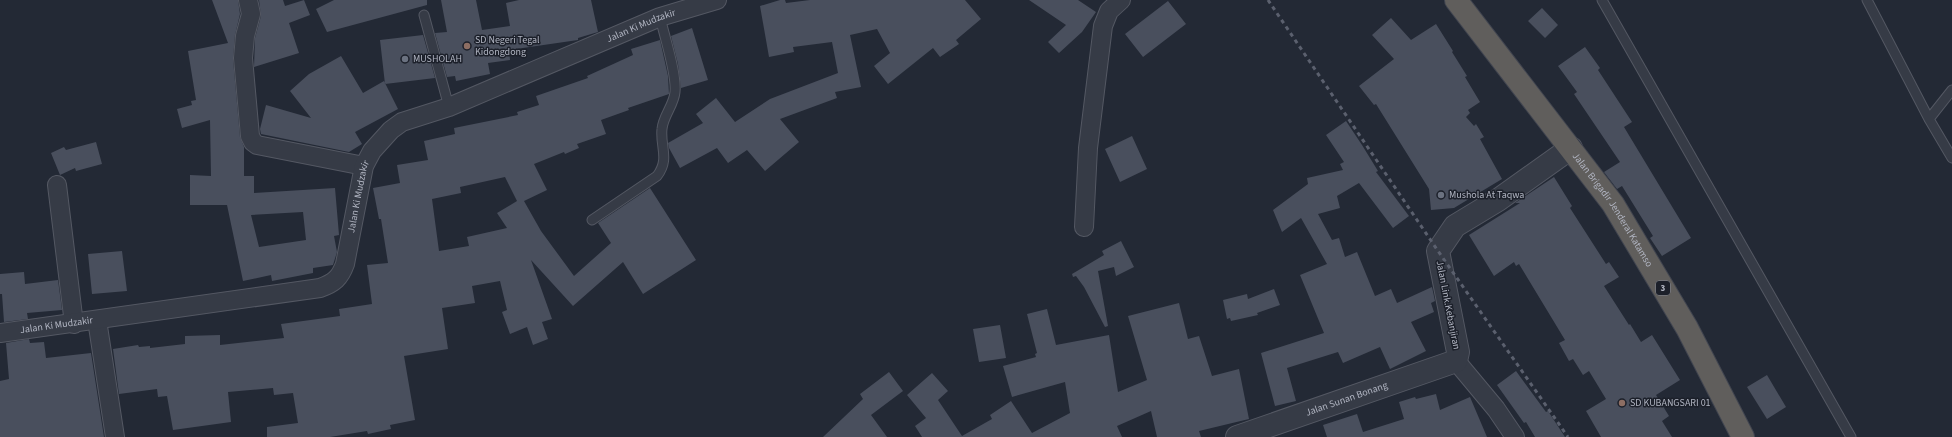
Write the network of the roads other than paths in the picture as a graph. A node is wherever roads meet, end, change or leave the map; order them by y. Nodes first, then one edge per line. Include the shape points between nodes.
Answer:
1 (248, 0) edge
2 (717, 0) edge
3 (1121, 0) edge
4 (1456, 0) edge
5 (1602, 0) edge
6 (1867, 0) edge
7 (424, 15) dead end
8 (660, 17) junction
9 (1952, 90) edge
10 (449, 107) junction
11 (1929, 119) junction
12 (1571, 148) junction
13 (1952, 158) edge
14 (364, 166) junction
15 (57, 185) dead end
16 (592, 220) dead end
17 (1084, 227) dead end
18 (96, 320) junction
19 (74, 324) junction
20 (0, 333) edge
21 (1456, 361) junction
22 (115, 437) edge
23 (1238, 437) edge
24 (1515, 437) edge
25 (1743, 437) edge
26 (1851, 437) edge

1 - 14 street via 251,14 243,58 250,136 253,142 257,145
2 - 8 street, Jalan Ki Mudzakir
3 - 17 street via 1109,11 1102,34 1088,148
4 - 12 highway, Jalan Brigadir Jenderal Katamso / 3
5 - 26 lane
6 - 11 lane
7 - 10 lane
8 - 10 street, Jalan Ki Mudzakir
8 - 16 lane via 675,91 662,128 663,169 657,176
9 - 11 lane
10 - 14 street, Jalan Ki Mudzakir via 402,122 390,130 372,151
11 - 13 lane
12 - 21 street, Jalan Link.Kebanjiran via 1498,200 1455,226 1438,251 1458,352
12 - 25 highway, Jalan Brigadir Jenderal Katamso / 3 via 1613,204 1679,314
14 - 18 street, Jalan Ki Mudzakir via 345,264 333,284 320,288
15 - 19 street
18 - 19 street, Jalan Ki Mudzakir
18 - 22 street
19 - 20 street, Jalan Ki Mudzakir
21 - 23 street, Jalan Sunan Bonang
21 - 24 street via 1496,409

